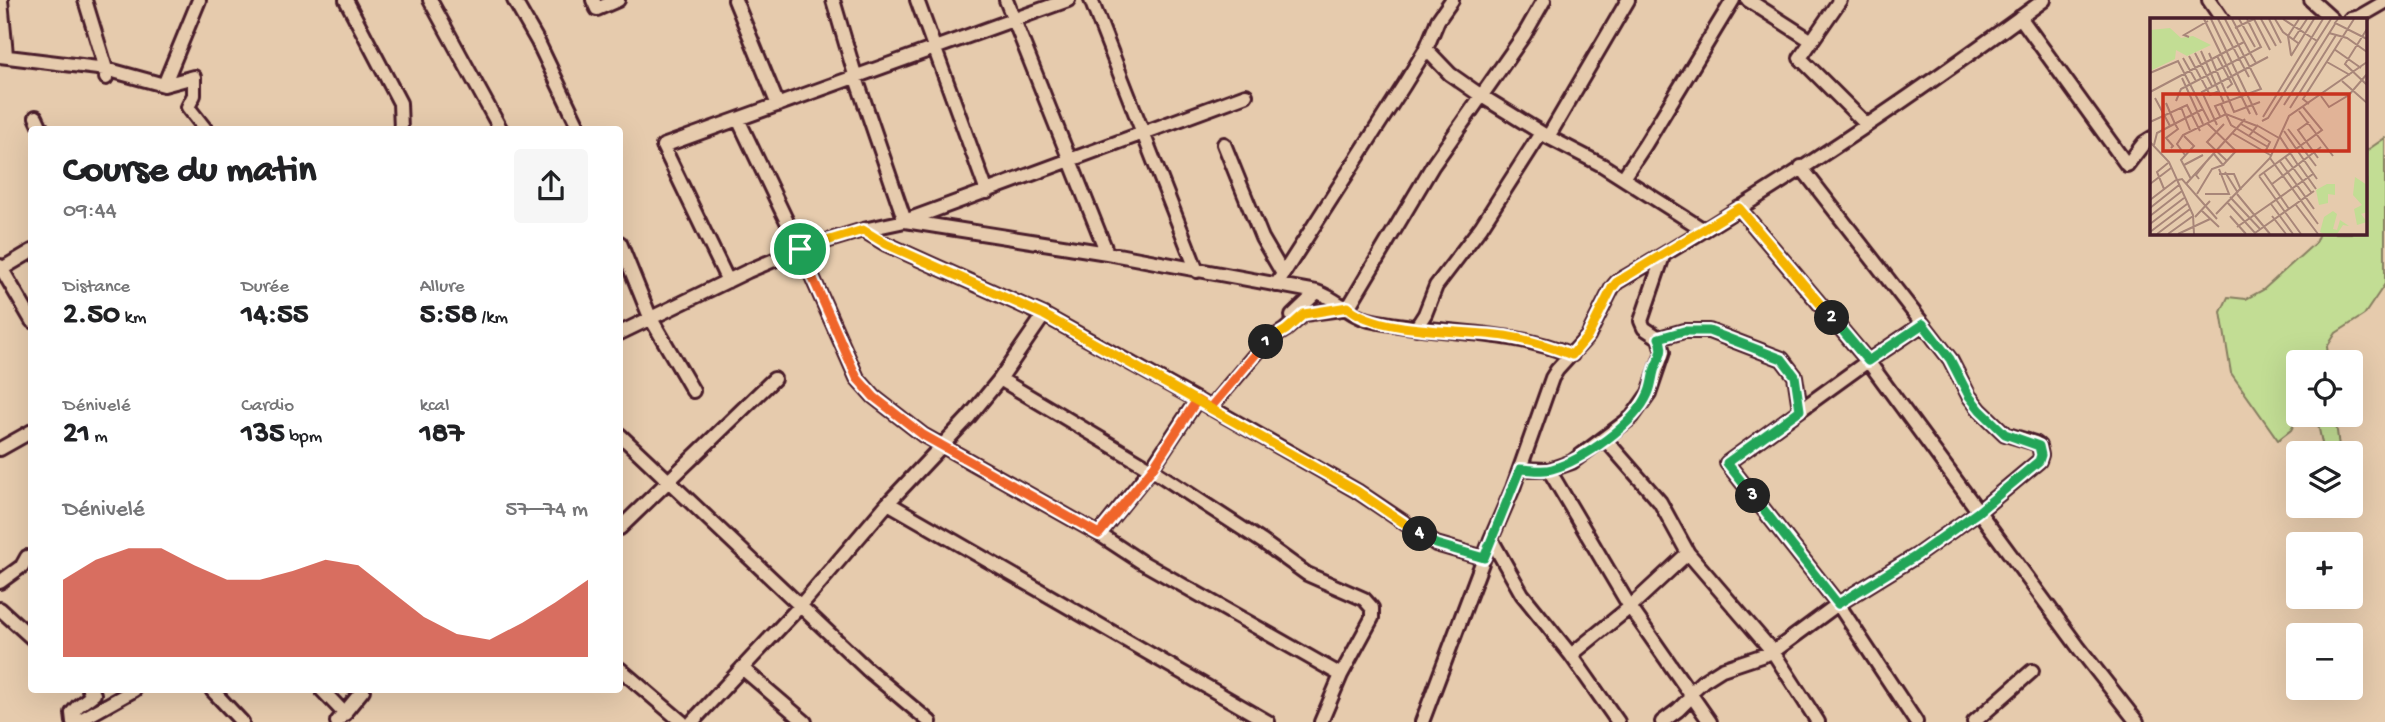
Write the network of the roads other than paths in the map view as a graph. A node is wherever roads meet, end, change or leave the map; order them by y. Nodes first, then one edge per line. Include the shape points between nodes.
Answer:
1 (1, 0) edge
2 (85, 0) edge
3 (199, 0) edge
4 (346, 0) edge
5 (430, 0) edge
6 (514, 0) edge
7 (593, 0) edge
8 (618, 0) edge
9 (736, 0) edge
10 (833, 0) edge
11 (917, 0) edge
12 (1006, 0) edge
13 (1068, 0) edge
14 (1091, 0) edge
15 (1452, 0) edge
16 (1544, 0) edge
17 (1628, 0) edge
18 (1733, 0) edge
19 (1748, 0) edge
20 (1840, 0) edge
21 (2044, 0) edge
22 (2209, 0) edge
23 (2311, 0) edge
24 (2385, 2) edge
25 (2020, 18) junction
26 (2221, 18) edge
27 (2331, 18) edge
28 (2354, 18) edge
29 (1013, 21) junction
30 (1812, 41) junction
31 (934, 47) junction
32 (1426, 49) junction
33 (3, 55) edge
34 (106, 74) junction
35 (856, 78) junction
36 (164, 85) junction
37 (1245, 95) dead end
38 (1480, 95) junction
39 (778, 105) junction
40 (36, 117) dead end
41 (738, 118) junction
42 (1866, 124) junction
43 (39, 126) edge
44 (203, 126) edge
45 (401, 126) edge
46 (499, 126) edge
47 (578, 126) edge
48 (1143, 133) junction
49 (1545, 135) junction
50 (2150, 139) edge
51 (1224, 144) dead end
52 (1069, 161) junction
53 (1801, 167) junction
54 (1623, 178) junction
55 (987, 192) junction
56 (1739, 208) junction
57 (905, 220) junction
58 (863, 230) junction
59 (1704, 230) junction
60 (800, 249) junction
61 (623, 250) edge
62 (28, 253) edge
63 (1107, 253) junction
64 (1663, 256) junction
65 (1, 269) edge
66 (1197, 271) junction
67 (1280, 280) junction
68 (728, 281) junction
69 (1317, 292) junction
70 (1348, 307) junction
71 (28, 314) edge
72 (1044, 315) junction
73 (650, 317) junction
74 (1923, 324) junction
75 (1416, 328) junction
76 (623, 331) edge
77 (1659, 338) junction
78 (1266, 342) junction
79 (1572, 355) junction
80 (1868, 361) junction
81 (774, 379) dead end
82 (1000, 379) junction
83 (693, 391) dead end
84 (1197, 400) junction
85 (1210, 408) junction
86 (1800, 410) junction
87 (28, 433) edge
88 (623, 438) edge
89 (1605, 439) junction
90 (943, 445) junction
91 (0, 449) edge
92 (1152, 469) junction
93 (1520, 469) junction
94 (1549, 470) junction
95 (667, 482) junction
96 (888, 503) junction
97 (1978, 512) junction
98 (623, 525) edge
99 (1099, 534) junction
100 (1490, 539) junction
101 (1688, 553) junction
102 (1484, 558) junction
103 (28, 560) edge
104 (0, 582) edge
105 (1838, 604) junction
106 (801, 605) junction
107 (1630, 607) junction
108 (0, 609) edge
109 (28, 634) edge
110 (1773, 652) junction
111 (1571, 655) junction
112 (743, 668) junction
113 (2032, 671) dead end
114 (623, 672) edge
115 (1341, 675) junction
116 (92, 693) edge
117 (128, 693) edge
118 (215, 693) edge
119 (324, 693) edge
120 (361, 693) edge
121 (1690, 693) junction
122 (341, 718) edge
123 (75, 722) edge
124 (243, 722) edge
125 (682, 722) edge
126 (692, 722) edge
127 (805, 722) edge
128 (930, 722) edge
129 (1268, 722) edge
130 (1321, 722) edge
131 (1422, 722) edge
132 (1618, 722) edge
133 (1662, 722) edge
134 (1710, 722) edge
135 (1818, 722) edge
136 (1916, 722) edge
137 (1974, 722) edge
138 (2137, 722) edge

1 - 33 street
2 - 34 street
3 - 36 street
4 - 45 street via 400,103
5 - 46 street
6 - 47 street
7 - 8 street via 597,9
9 - 39 street
10 - 35 street
11 - 31 street
12 - 29 street
13 - 29 street
14 - 48 street
15 - 32 street
16 - 38 street
17 - 49 street
18 - 54 street
19 - 30 street
20 - 30 street
21 - 25 street
22 - 26 street
23 - 27 street
24 - 28 street
25 - 42 street
25 - 50 street via 2127,165
29 - 31 street
29 - 52 street
30 - 42 street via 1800,58
31 - 35 street
31 - 55 street
32 - 38 street
32 - 67 street
33 - 34 street
34 - 36 street
35 - 39 street
35 - 57 street
36 - 44 street via 194,77 194,95 188,107
37 - 48 street
38 - 49 street
38 - 70 street
39 - 41 street
40 - 43 street
41 - 60 street
41 - 68 street via 663,146
42 - 53 street
48 - 52 street
48 - 66 street
49 - 54 street
49 - 75 street via 1436,286
51 - 67 street
52 - 55 street
52 - 63 street
53 - 56 street
53 - 74 street
54 - 59 street
55 - 57 street
56 - 59 street
56 - 80 street
57 - 58 street
57 - 63 street
58 - 60 street
58 - 72 street
59 - 64 street
60 - 68 street
60 - 90 street via 857,378 874,397
61 - 73 street
62 - 65 street
63 - 66 street
64 - 77 street via 1641,321
64 - 79 street via 1617,282 1588,336
65 - 71 street
66 - 67 street
67 - 69 street
68 - 73 street
69 - 70 street
69 - 78 street
70 - 75 street via 1363,318
70 - 78 street via 1304,314
72 - 82 street
72 - 84 street
73 - 76 street
73 - 83 street
74 - 80 street
74 - 97 street via 1980,410 2005,434 2035,443 2040,450 2039,461
75 - 79 street via 1506,336
77 - 86 street via 1709,331 1782,359 1795,376
77 - 89 street via 1663,352 1648,393 1632,417
78 - 85 street
79 - 93 street via 1552,378
80 - 86 street
80 - 97 street
81 - 95 street
82 - 90 street
82 - 92 street
84 - 85 street
84 - 92 street
85 - 102 street via 1357,491 1436,544
86 - 105 street via 1727,463
87 - 91 street
88 - 95 street
89 - 94 street via 1572,462
89 - 101 street via 1660,502
90 - 96 street
90 - 99 street
92 - 99 street
92 - 115 street via 1307,574 1364,599 1372,618
93 - 94 street
93 - 100 street
94 - 107 street
95 - 98 street
95 - 106 street
96 - 106 street
96 - 129 street
97 - 105 street
97 - 138 street
99 - 115 street
100 - 102 street
100 - 111 street via 1522,594
101 - 107 street
101 - 110 street
102 - 131 street
103 - 104 street
105 - 110 street
105 - 136 street
106 - 112 street
106 - 128 street
107 - 111 street
107 - 121 street
108 - 109 street
110 - 121 street via 1722,669
110 - 135 street
111 - 132 street
112 - 126 street
112 - 127 street
113 - 137 street
114 - 125 street
115 - 130 street
116 - 123 street via 72,713
117 - 123 street
118 - 124 street
119 - 122 street
120 - 122 street
121 - 133 street
121 - 134 street

